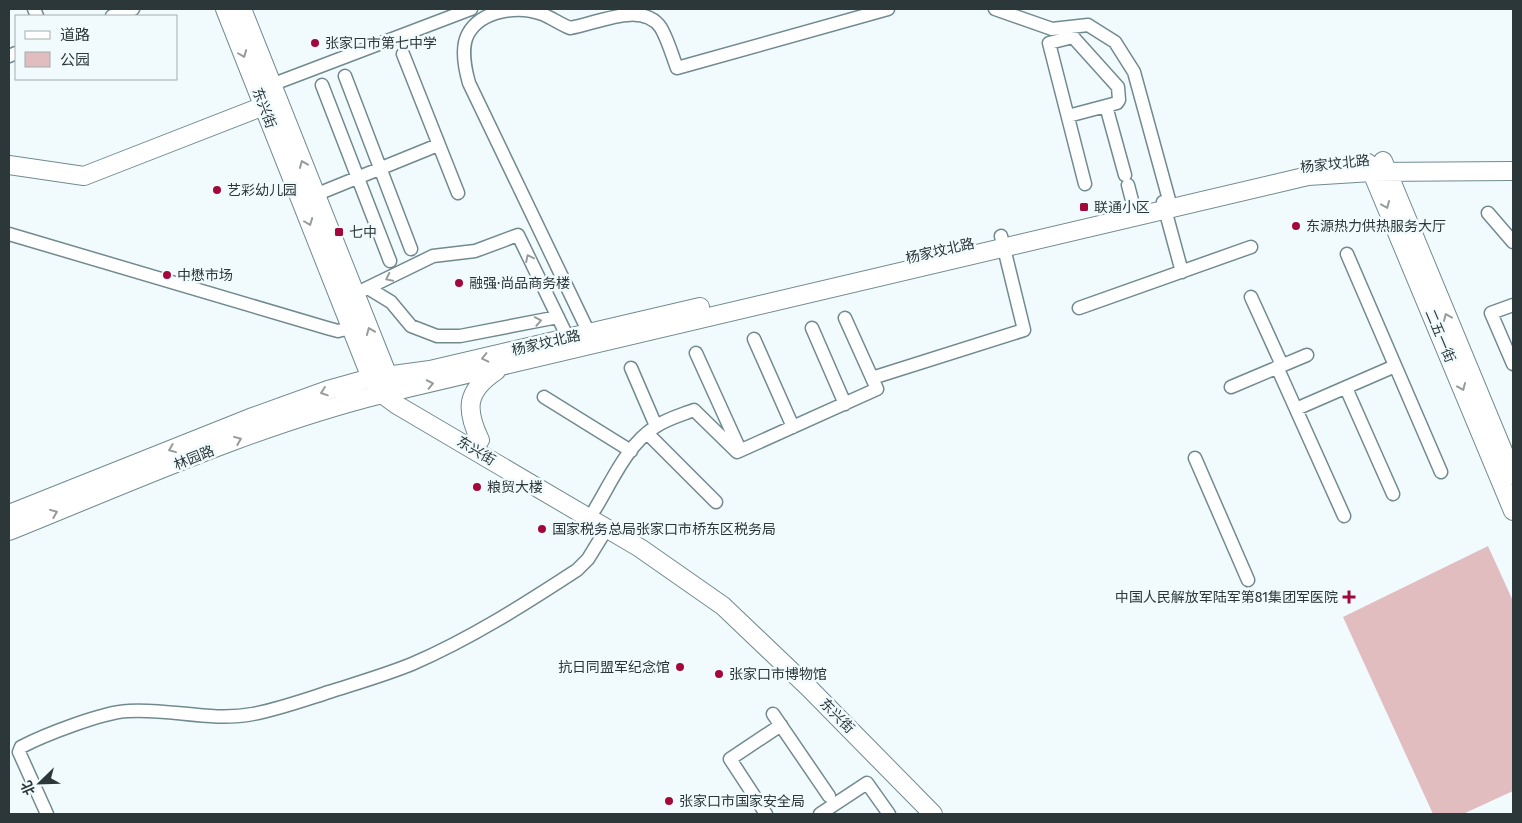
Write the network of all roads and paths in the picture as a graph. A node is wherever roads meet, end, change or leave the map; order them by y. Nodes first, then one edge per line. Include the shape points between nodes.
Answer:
1 (132, 9) edge
2 (225, 9) edge
3 (242, 9) edge
4 (471, 9) edge
5 (888, 9) edge
6 (996, 9) edge
7 (115, 15) edge
8 (403, 54) dead end
9 (345, 76) dead end
10 (322, 85) dead end
11 (271, 97) junction
12 (1106, 106) junction
13 (1068, 116) junction
14 (438, 145) junction
15 (1513, 162) edge
16 (9, 164) edge
17 (1377, 165) junction
18 (380, 169) junction
19 (1513, 171) edge
20 (358, 178) junction
21 (1085, 184) dead end
22 (458, 193) dead end
23 (315, 195) junction
24 (1167, 203) junction
25 (1134, 210) junction
26 (1488, 213) dead end
27 (9, 234) edge
28 (1002, 242) junction
29 (1513, 242) edge
30 (1251, 247) dead end
31 (411, 249) dead end
32 (1347, 254) dead end
33 (390, 261) dead end
34 (1182, 272) junction
35 (361, 291) junction
36 (1251, 297) dead end
37 (1513, 305) edge
38 (1079, 308) dead end
39 (558, 317) junction
40 (845, 318) dead end
41 (350, 328) junction
42 (812, 328) dead end
43 (589, 333) junction
44 (568, 338) junction
45 (754, 339) dead end
46 (696, 353) dead end
47 (1307, 354) dead end
48 (1513, 364) edge
49 (1280, 366) junction
50 (1395, 366) junction
51 (500, 367) junction
52 (630, 368) dead end
53 (872, 378) junction
54 (385, 385) junction
55 (1231, 388) dead end
56 (1346, 388) junction
57 (544, 397) dead end
58 (346, 403) junction
59 (845, 404) junction
60 (1296, 409) junction
61 (412, 414) junction
62 (793, 427) junction
63 (651, 430) junction
64 (480, 440) junction
65 (1495, 448) junction
66 (631, 451) junction
67 (740, 451) junction
68 (1194, 458) dead end
69 (1441, 472) dead end
70 (1513, 475) edge
71 (1393, 494) dead end
72 (716, 502) dead end
73 (595, 509) junction
74 (1513, 511) edge
75 (9, 514) edge
76 (1344, 516) dead end
77 (609, 524) junction
78 (9, 531) edge
79 (1248, 580) dead end
80 (773, 714) dead end
81 (781, 725) junction
82 (836, 804) edge
83 (47, 814) edge
84 (766, 814) edge
85 (820, 814) edge
86 (888, 814) edge
87 (932, 814) edge
88 (945, 814) edge

1 - 7 street
2 -> 11 main road, 东兴街
3 - 11 main road, 东兴街
4 - 11 street
5 - 43 street via 677,68 661,28 652,18 639,14 570,28 541,14 515,10 501,12 476,24 468,35 465,48 468,84
6 - 24 street via 1052,29 1088,25 1115,42 1134,72
8 - 14 street
9 - 18 street
10 - 20 street
11 - 16 main road via 84,176
23 -> 11 main road, 东兴街
11 -> 41 main road, 东兴街
12 - 13 street
12 - 13 street via 1119,100 1118,87 1073,37 1057,41 1049,44
12 - 25 street
13 - 21 street
14 - 18 street
14 - 22 street
15 - 17 main road, 杨家坟北路
17 - 19 main road, 杨家坟北路
17 - 24 main road, 杨家坟北路 via 1307,166
17 - 65 main road, 二五一街
18 - 20 street
18 - 31 street
20 - 23 street
20 - 33 street
23 - 35 main road, 东兴街
24 - 25 main road, 杨家坟北路
24 - 34 street
25 - 28 main road, 杨家坟北路
26 - 29 street
27 - 41 street via 327,328 338,331
28 - 43 main road, 杨家坟北路
28 - 51 main road, 杨家坟北路
28 - 53 street via 1024,330
30 - 34 street
32 - 50 street
34 - 38 street
35 -> 39 street via 391,302 411,326 437,336 460,336
39 -> 35 street via 518,235 475,251 433,256
54 -> 35 main road, 东兴街
36 - 49 street
37 - 48 street via 1491,314
39 - 44 street
40 - 53 street
41 - 54 main road, 东兴街
42 - 59 street
43 - 44 main road, 杨家坟北路
44 -> 54 main road, 杨家坟北路 via 430,370
45 - 62 street
46 - 67 street
47 - 49 street
49 - 55 street
49 - 60 street
50 - 56 street
50 - 69 street
54 -> 51 main road, 杨家坟北路
51 - 64 main road via 477,386 472,396 469,408 471,422
52 - 63 street
53 - 59 street via 877,389
54 - 58 main road, 林园路
54 - 61 main road, 东兴街
54 - 64 main road, 东兴街
54 -> 75 main road, 林园路 via 328,390
56 - 60 street
56 - 71 street
57 - 66 street
58 - 61 main road via 385,406
78 -> 58 main road, 林园路 via 248,436
59 - 62 street
60 - 76 street
61 - 77 main road, 东兴街
62 - 67 street
63 - 66 street
63 - 67 street via 694,410 737,452
63 - 72 street
64 - 73 main road, 东兴街
65 - 70 main road, 二五一街
65 - 74 main road, 二五一街
66 - 73 street
68 - 79 street
73 - 77 main road, 东兴街
77 - 83 street via 588,559 570,574 474,633 385,674 281,708 252,714 197,717 130,710 35,739 21,747 19,752
77 - 87 main road, 东兴街 via 724,606
77 - 88 main road, 东兴街 via 726,595 808,672
80 - 81 street
81 - 82 street
81 - 84 street via 730,759
82 - 85 street
82 - 86 street via 867,783

